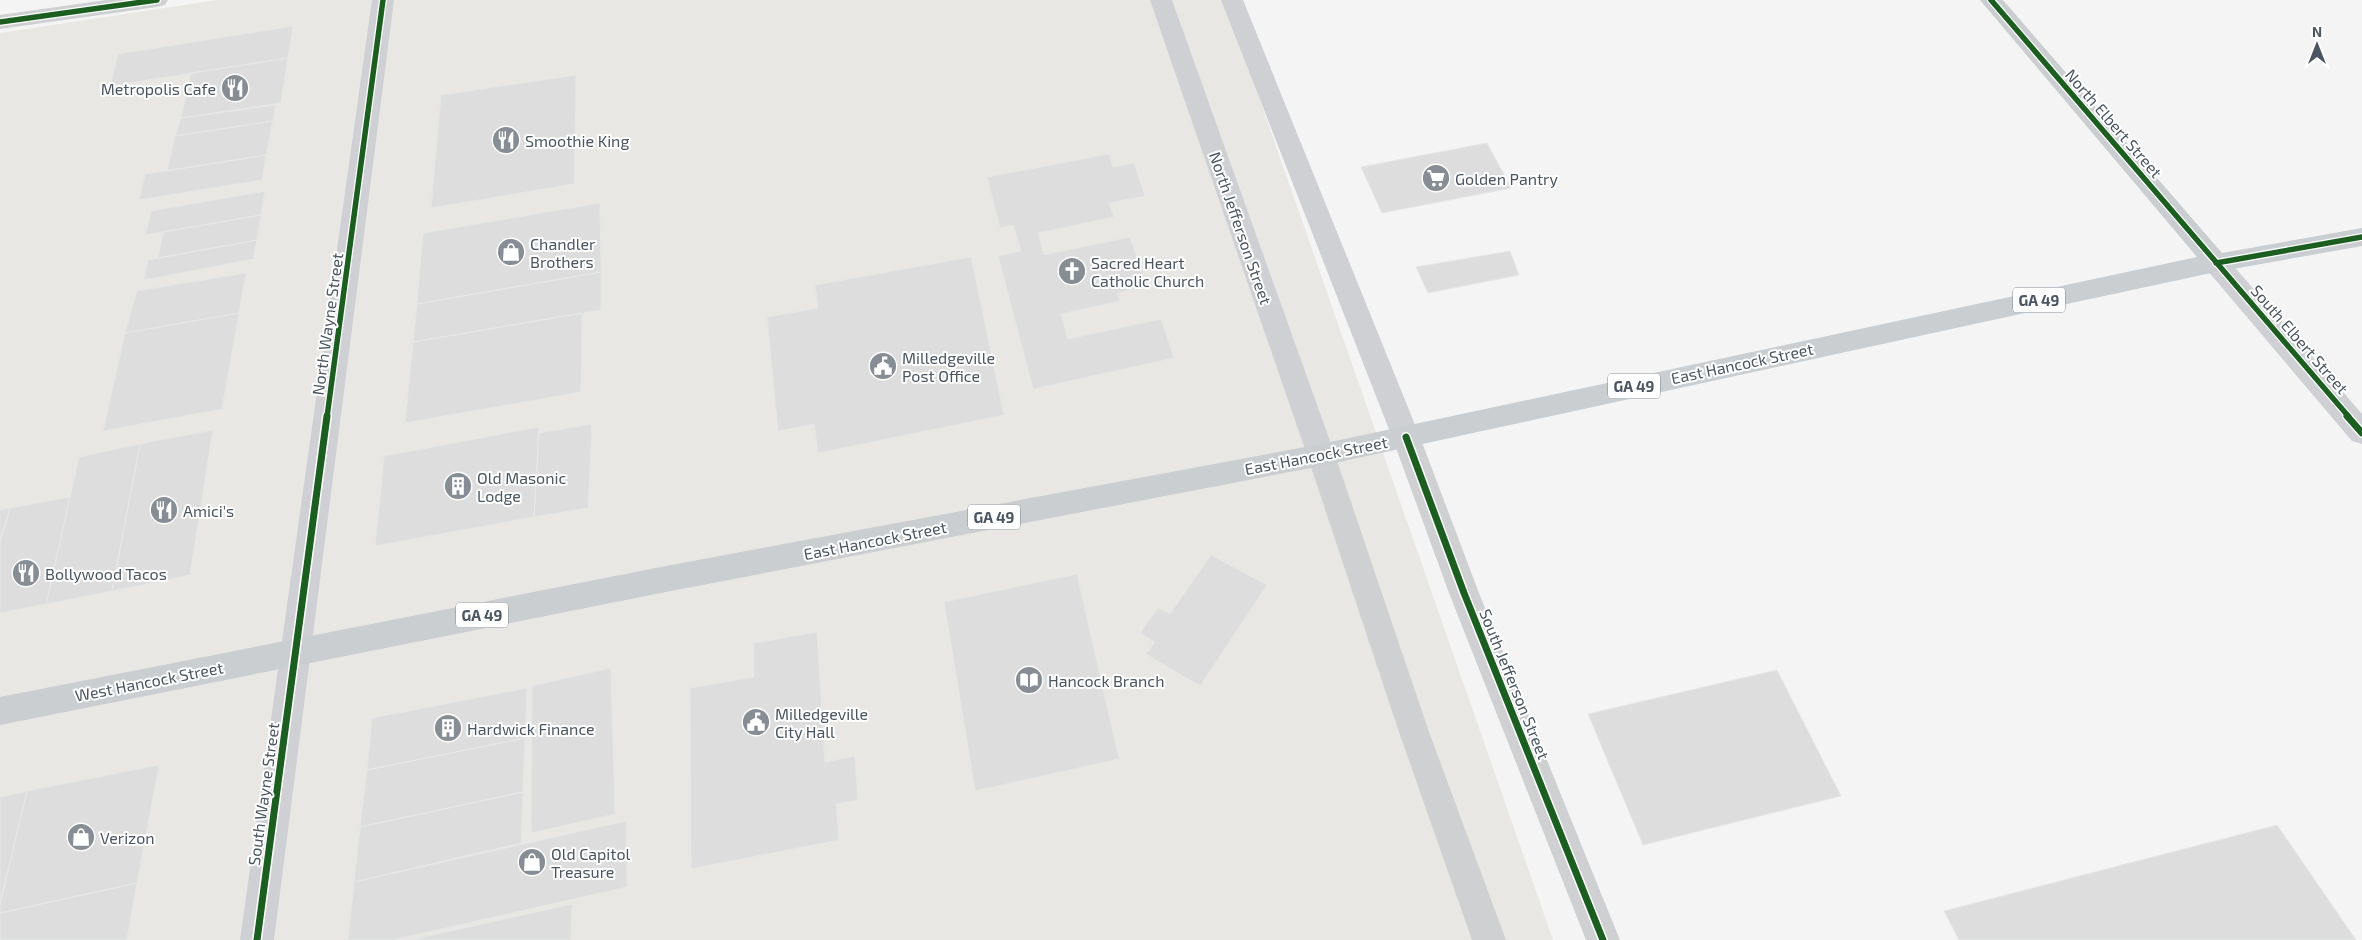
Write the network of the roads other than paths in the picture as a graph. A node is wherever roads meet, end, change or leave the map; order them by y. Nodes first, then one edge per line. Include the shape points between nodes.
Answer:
1 (157, 0) edge
2 (383, 0) edge
3 (1161, 0) edge
4 (1232, 0) edge
5 (1991, 0) edge
6 (0, 22) edge
7 (2362, 237) edge
8 (2216, 263) junction
9 (2362, 433) edge
10 (1406, 437) junction
11 (1321, 455) junction
12 (297, 652) junction
13 (0, 711) edge
14 (257, 940) edge
15 (1489, 940) edge
16 (1603, 940) edge

1 - 6 street
2 - 12 street, North Wayne Street
3 - 11 street, North Jefferson Street
4 - 10 street
5 - 8 main road, North Elbert Street
7 - 8 main road, East Hancock Street
8 - 9 street, South Elbert Street
8 - 10 main road, East Hancock Street / GA 49
10 - 11 main road, East Hancock Street / GA 49
10 - 16 street, South Jefferson Street via 1464,592
11 - 12 main road, East Hancock Street / GA 49
11 - 15 street via 1414,732
12 - 13 main road, West Hancock Street / GA 49
12 - 14 street, South Wayne Street

